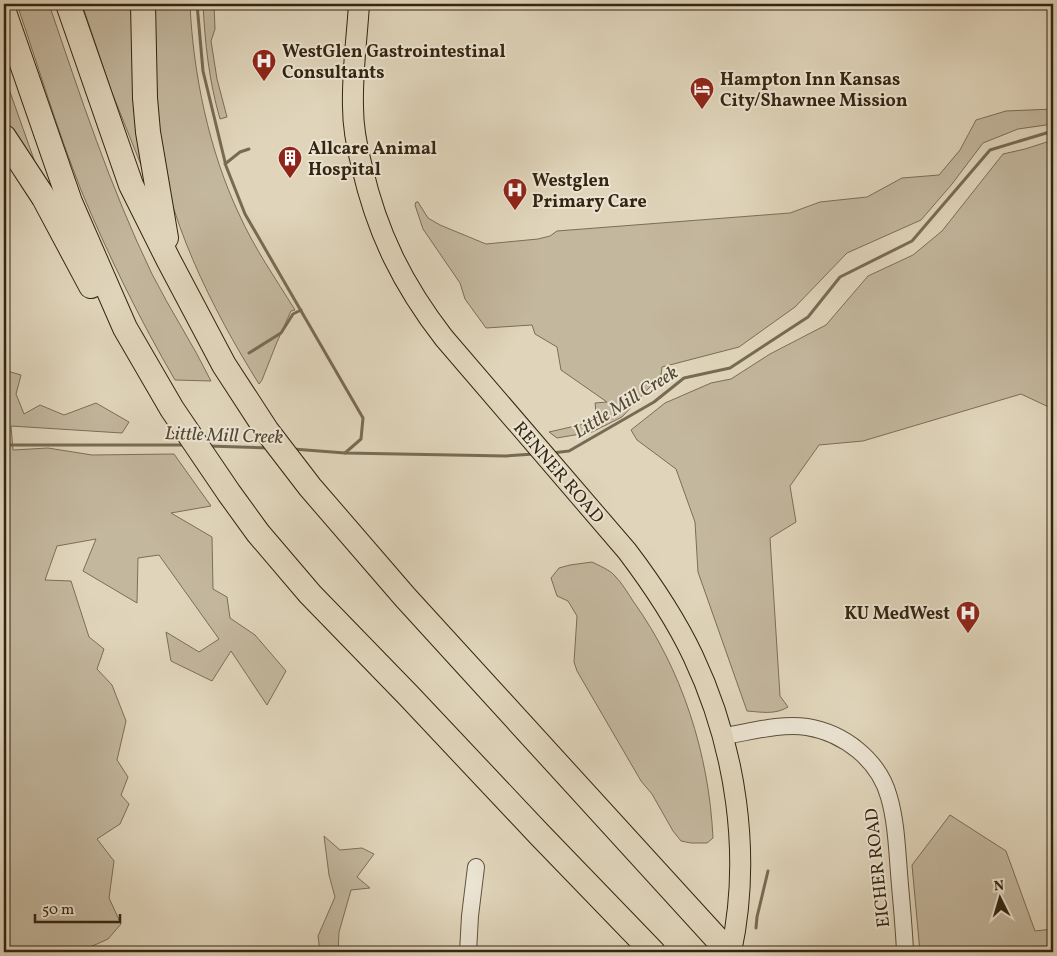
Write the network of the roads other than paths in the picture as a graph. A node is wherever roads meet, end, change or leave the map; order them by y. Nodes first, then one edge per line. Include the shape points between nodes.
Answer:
1 (68, 4) edge
2 (143, 4) edge
3 (359, 4) edge
4 (4, 12) edge
5 (4, 137) edge
6 (169, 261) junction
7 (125, 328) junction
8 (724, 736) junction
9 (476, 867) dead end
10 (468, 952) edge
11 (653, 952) edge
12 (730, 952) edge
13 (905, 952) edge

1 - 6 highway via 131,184
2 - 6 highway via 144,98
3 - 8 main road, RENNER ROAD via 353,109 359,154 375,217 388,250 424,313 650,581 693,656
4 - 7 highway via 70,202
5 - 7 highway via 44,198 100,303
6 - 12 highway via 224,365 267,431 310,487 405,597
7 - 11 highway via 172,409 258,534 310,594
8 - 12 main road, RENNER ROAD via 738,823 740,865 739,901
8 - 13 street, EICHER ROAD via 782,727 806,727 835,735 860,752 873,766 889,797 895,831
9 - 10 street

